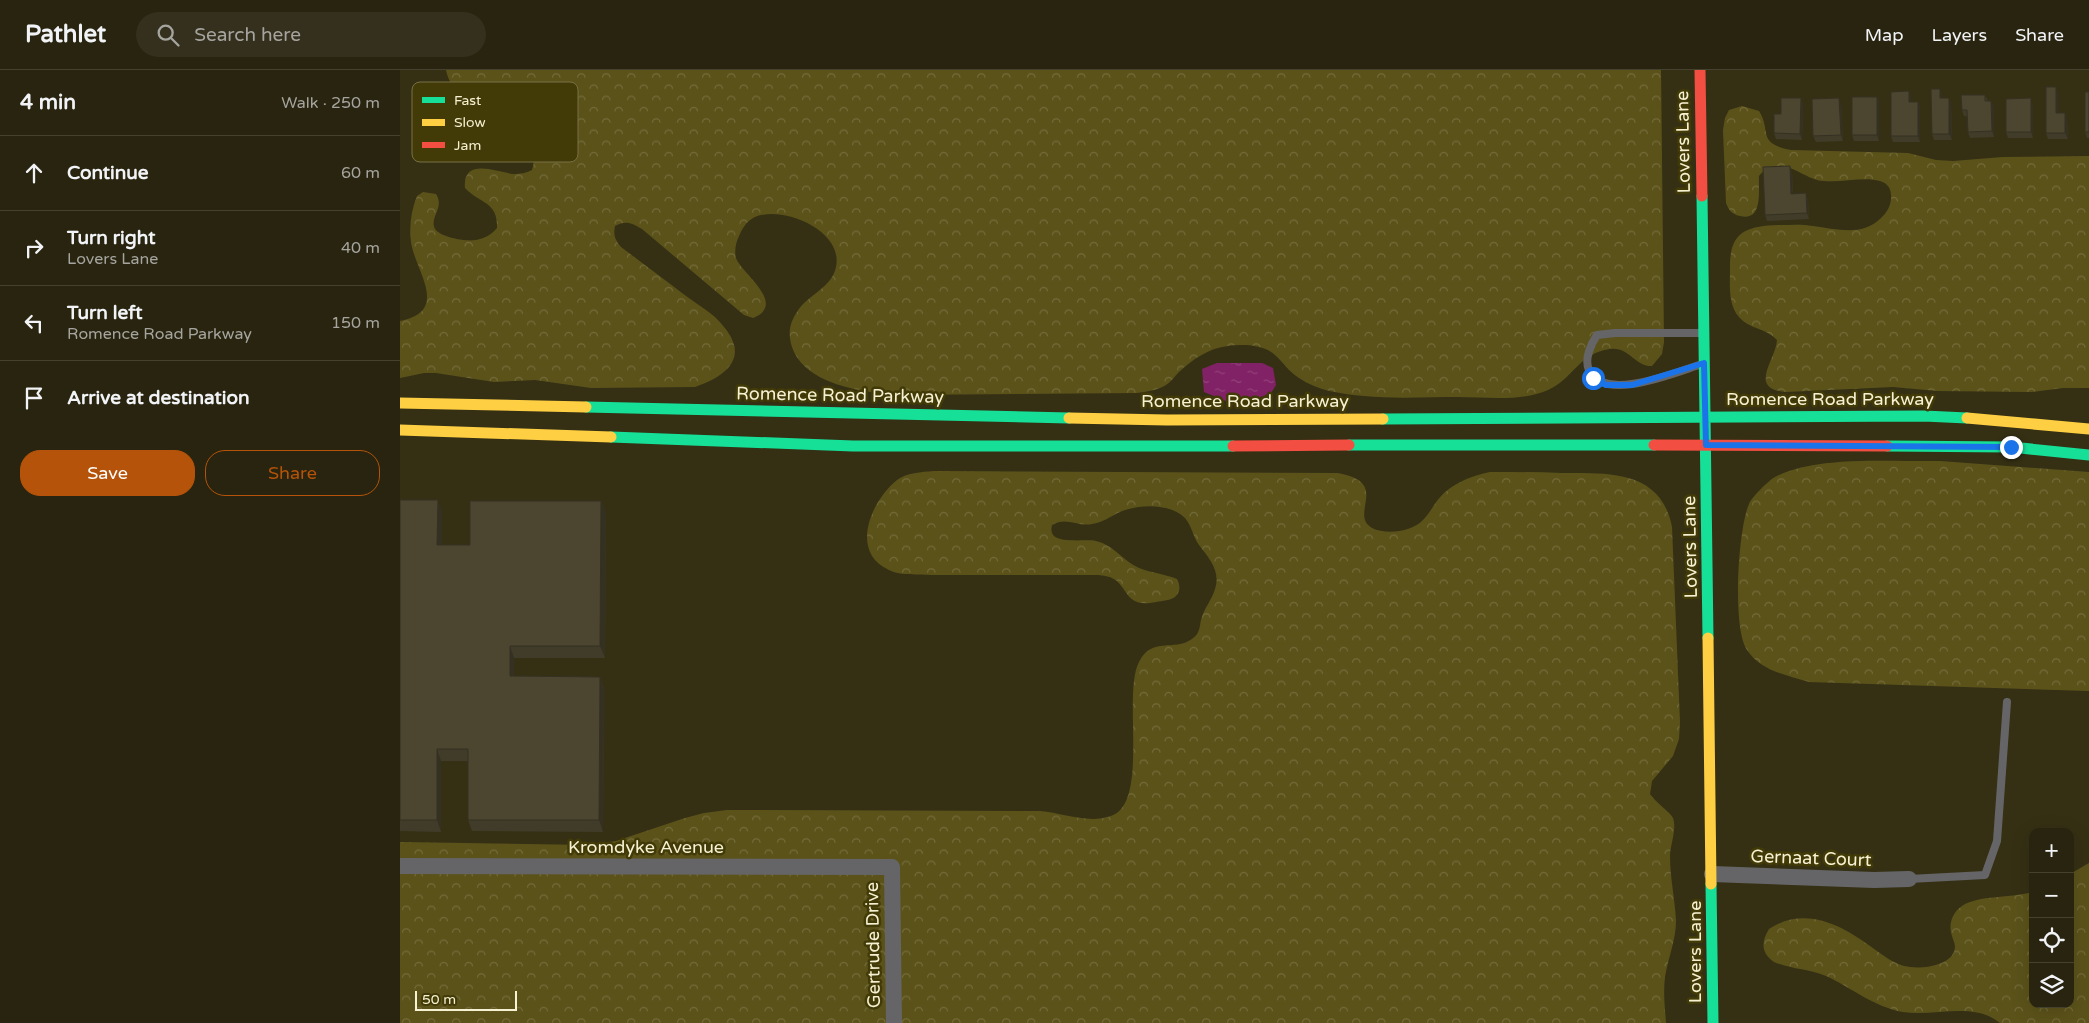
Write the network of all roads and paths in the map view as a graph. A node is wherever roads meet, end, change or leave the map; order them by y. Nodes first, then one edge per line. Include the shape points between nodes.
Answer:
1 (1700, 70) edge
2 (1704, 333) junction
3 (1704, 363) junction
4 (400, 403) edge
5 (1705, 416) junction
6 (2089, 429) edge
7 (400, 430) edge
8 (1706, 445) junction
9 (2089, 455) edge
10 (2007, 702) dead end
11 (400, 866) edge
12 (892, 867) joint
13 (1712, 874) junction
14 (1909, 879) joint
15 (894, 1023) edge
16 (1713, 1023) edge

1 - 2 street, Lovers Lane
2 - 3 street, Lovers Lane
2 - 3 lane via 1597,334 1590,345 1587,366 1593,378 1606,385 1632,385
3 - 5 street, Lovers Lane
4 - 5 street, Romence Road Parkway via 853,417 1167,420
5 - 6 street, Romence Road Parkway via 1924,416
5 - 8 street, Lovers Lane
7 - 8 street via 853,442
8 - 9 street via 2011,447
8 - 13 street, Lovers Lane
10 - 14 lane via 1997,841 1985,875
11 - 12 street, Kromdyke Avenue
12 - 15 street, Gertrude Drive
13 - 14 street, Gernaat Court
13 - 16 street, Lovers Lane

